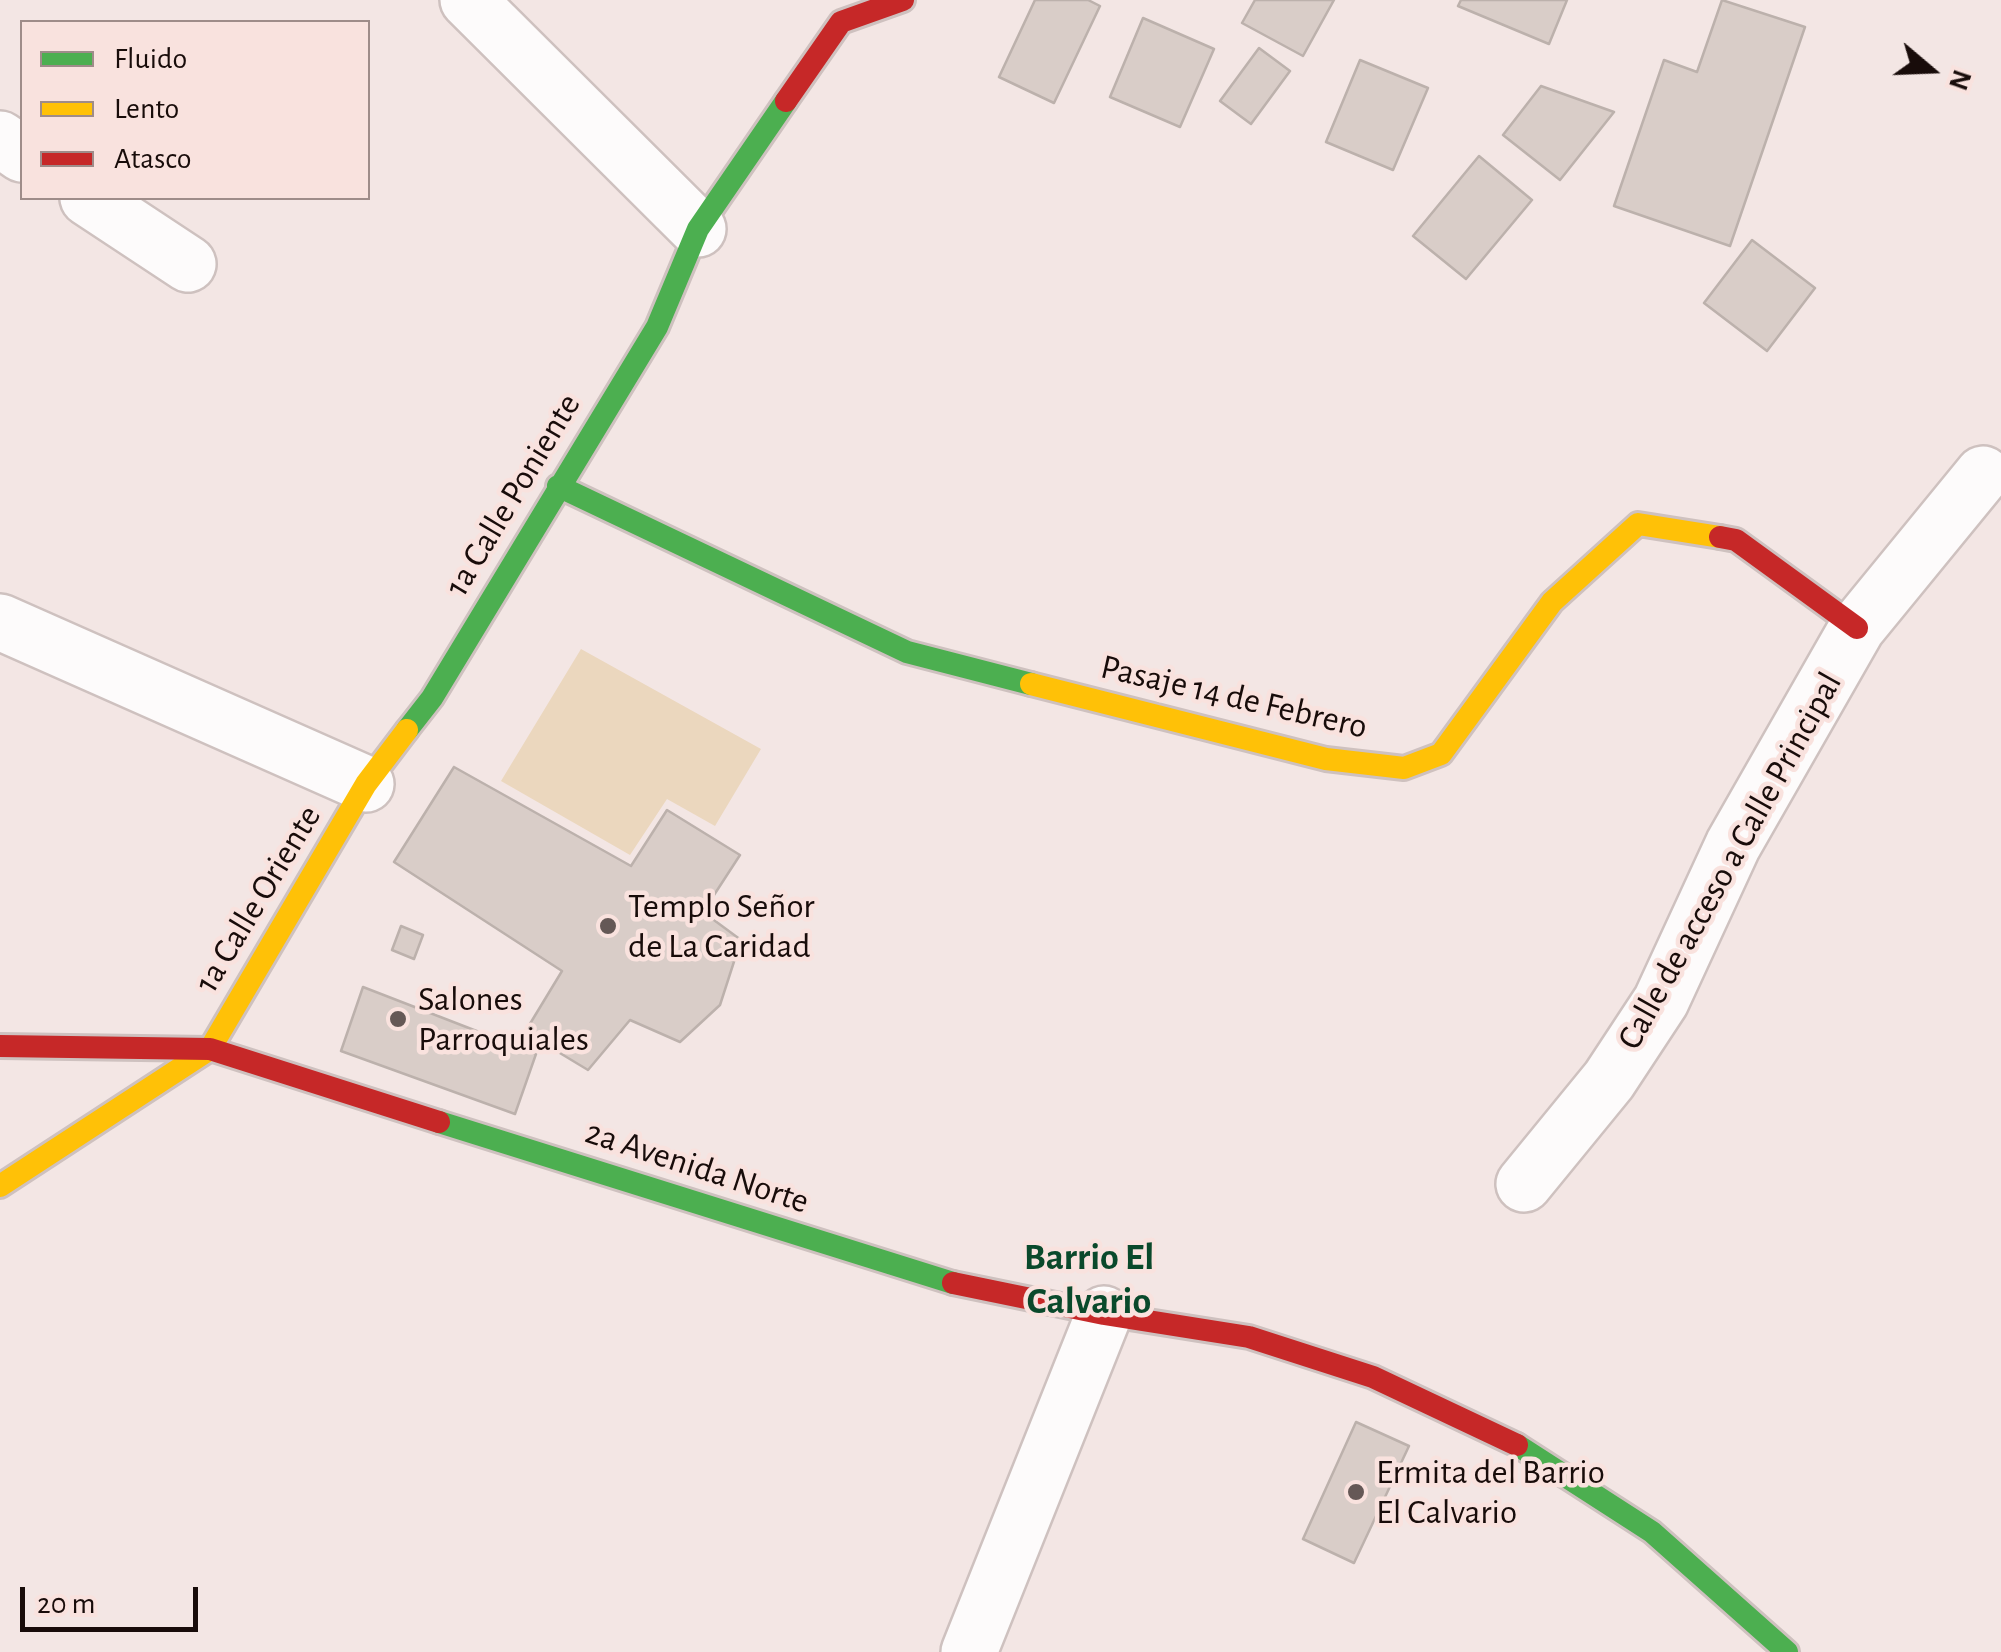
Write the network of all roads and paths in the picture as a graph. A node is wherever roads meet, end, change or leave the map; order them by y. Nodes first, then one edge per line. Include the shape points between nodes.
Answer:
1 (468, 0) edge
2 (902, 0) edge
3 (91, 200) edge
4 (698, 229) junction
5 (188, 264) dead end
6 (1983, 474) dead end
7 (558, 486) junction
8 (0, 622) edge
9 (1858, 628) junction
10 (366, 784) junction
11 (0, 1046) edge
12 (210, 1049) junction
13 (1524, 1184) dead end
14 (0, 1186) edge
15 (1104, 1314) junction
16 (969, 1652) edge
17 (1787, 1652) edge

1 - 4 street
2 - 4 street, 1a Calle Poniente via 842,22
3 - 5 street
4 - 7 street, 1a Calle Poniente via 657,327
6 - 9 street, Calle de acceso a Calle Principal
7 - 9 street, Pasaje 14 de Febrero via 906,652 1372,766 1404,768 1440,754 1552,602 1638,524 1736,540
7 - 10 street, 1a Calle Poniente via 432,698
8 - 10 street
9 - 13 street, Calle de acceso a Calle Principal via 1733,845 1661,1001 1609,1080
10 - 12 street, 1a Calle Oriente
11 - 12 street, 2a Avenida Norte
12 - 14 street
12 - 15 street, 2a Avenida Norte via 930,1278
15 - 16 street
15 - 17 street, 2a Avenida Norte via 1249,1337 1372,1377 1524,1448 1652,1532

